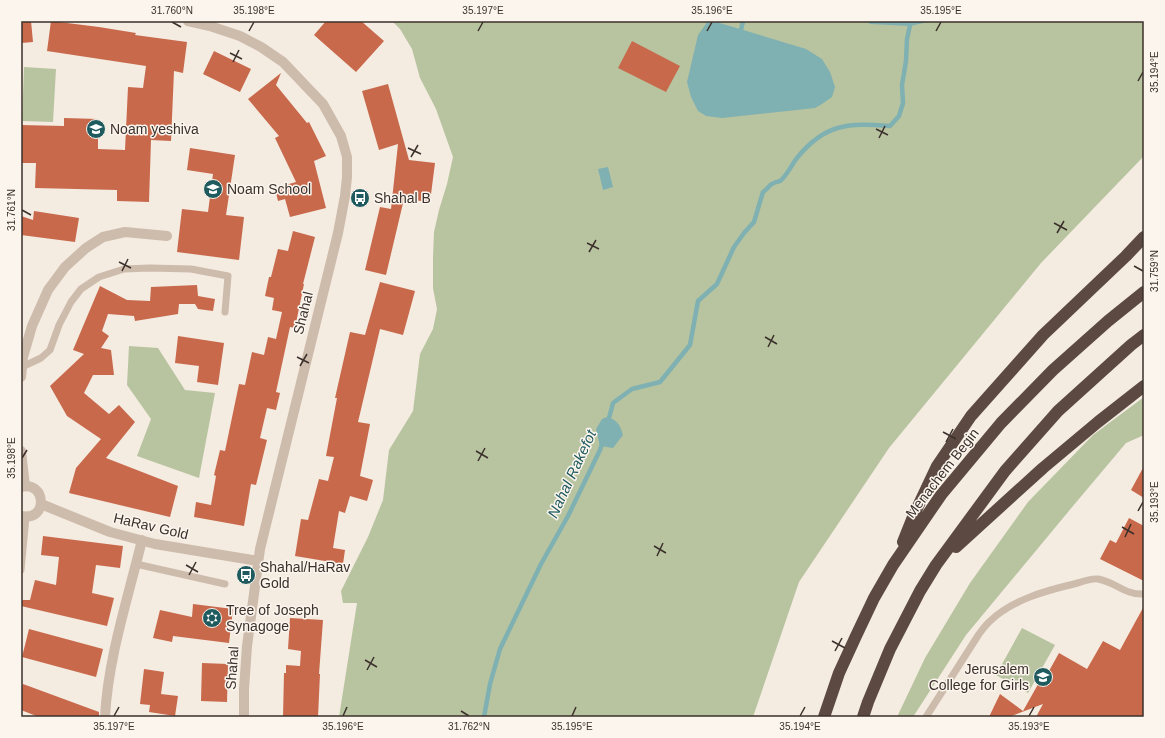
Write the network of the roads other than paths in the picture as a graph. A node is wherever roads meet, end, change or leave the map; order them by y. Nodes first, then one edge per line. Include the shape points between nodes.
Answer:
1 (188, 21) edge
2 (167, 236) dead end
3 (1144, 238) edge
4 (1144, 292) edge
5 (225, 312) dead end
6 (1144, 335) edge
7 (22, 372) edge
8 (1144, 386) edge
9 (21, 451) edge
10 (23, 486) edge
11 (41, 504) junction
12 (23, 516) edge
13 (142, 540) junction
14 (258, 561) junction
15 (136, 564) junction
16 (893, 565) junction
17 (936, 565) junction
18 (21, 570) edge
19 (225, 584) dead end
20 (1144, 594) edge
21 (105, 717) edge
22 (244, 717) edge
23 (824, 717) edge
24 (863, 717) edge
25 (926, 717) edge

1 - 14 street, Shahal via 240,36 283,62 323,104 341,136 347,157 345,196 338,233
2 - 7 street via 125,232 103,237 65,267 48,290 32,326 23,356
3 - 16 highway via 1043,334 971,416 937,466
4 - 16 highway, Menachem Begin via 1053,370 1001,423 941,495
5 - 7 lane via 228,276 191,269 150,268 124,269 99,276 81,289 71,302 58,325 50,350
6 - 17 highway via 1058,411 1005,471
8 - 17 highway via 1043,468
9 - 10 street
10 - 11 street via 36,489
11 - 12 street via 36,513
11 - 13 street, HaRav Gold via 110,532
12 - 18 lane
13 - 14 street, HaRav Gold
13 - 15 street
14 - 22 street, Shahal via 247,646
15 - 19 lane
15 - 21 street via 118,634
16 - 23 highway, Menachem Begin via 874,598 839,673
17 - 24 highway via 890,649
20 - 25 lane via 1130,593 1097,579 1051,590 1020,601 988,623 979,634

